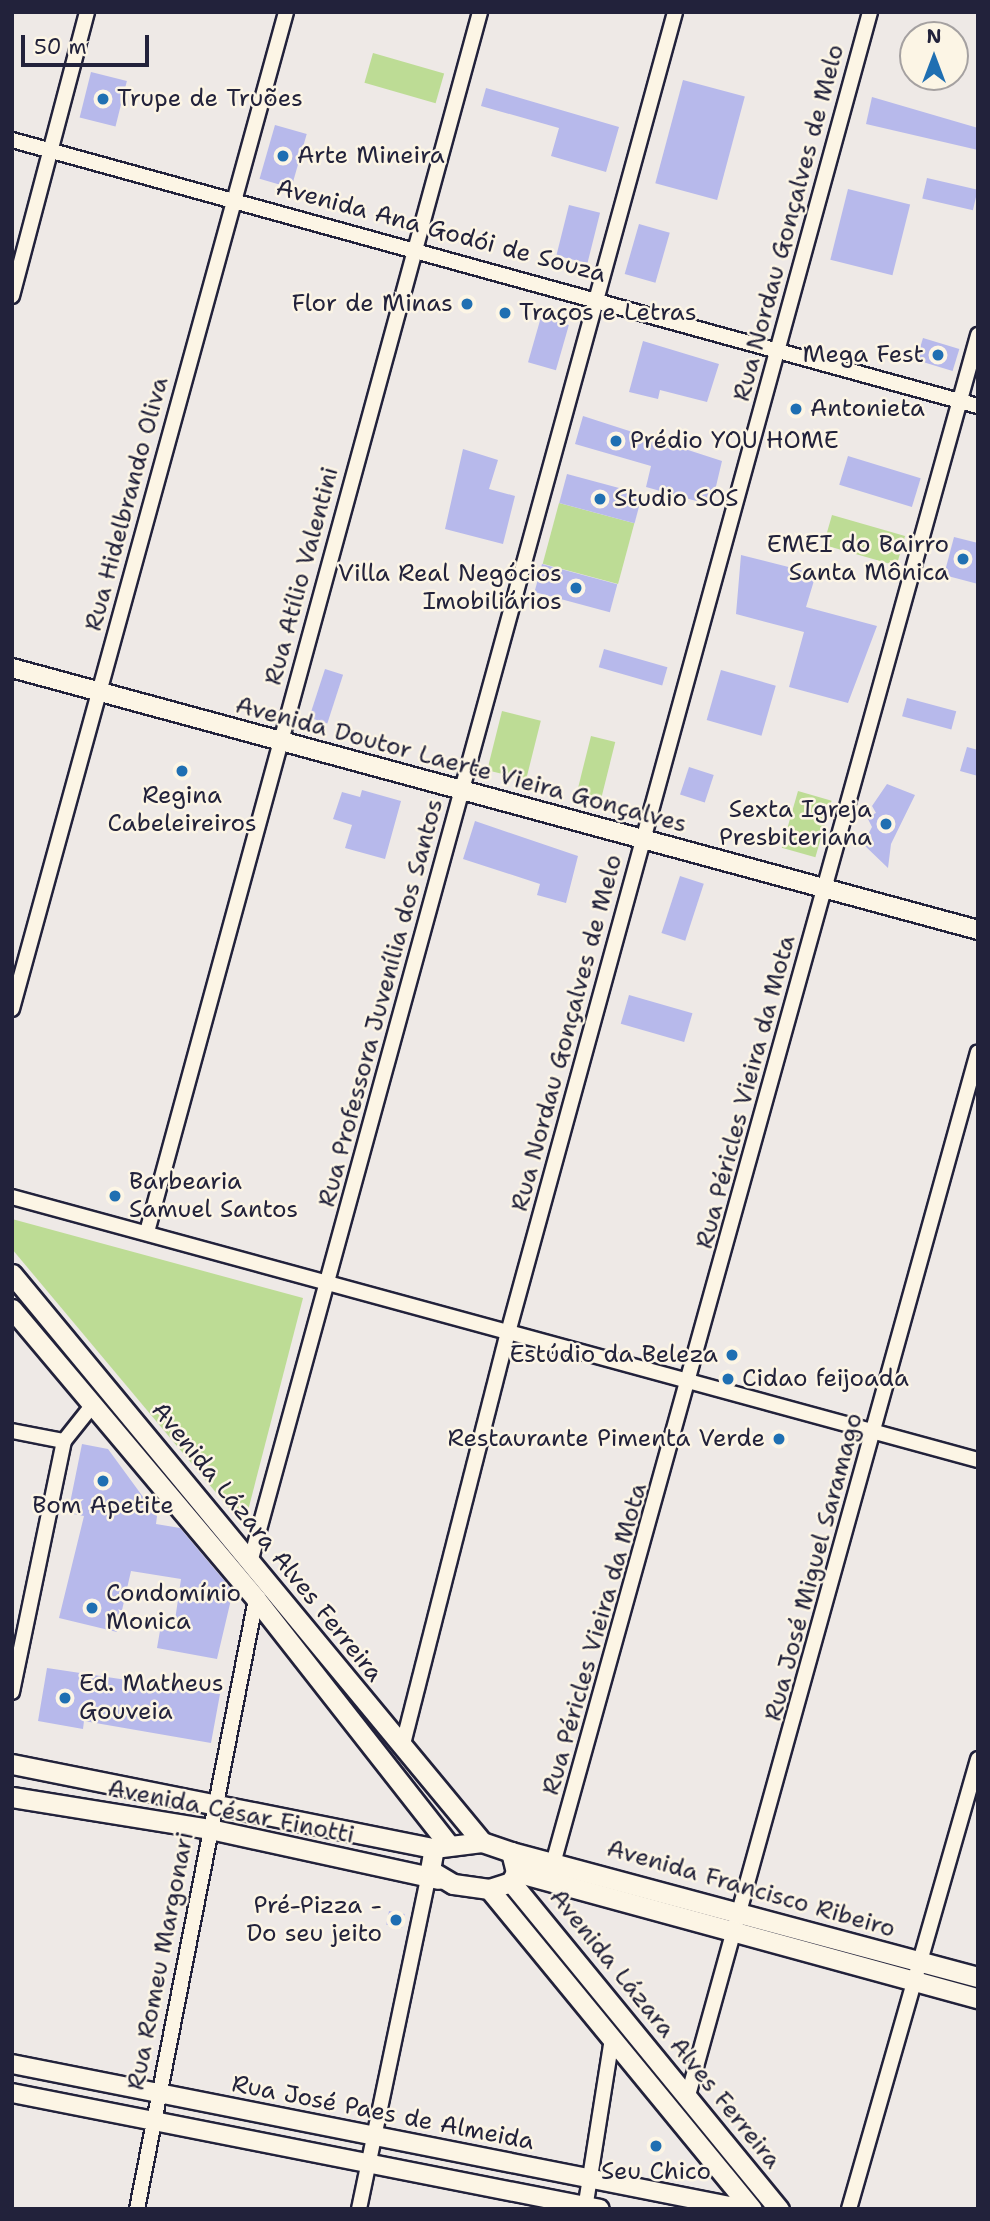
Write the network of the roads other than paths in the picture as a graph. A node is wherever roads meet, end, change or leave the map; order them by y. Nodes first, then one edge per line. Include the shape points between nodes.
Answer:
1 (87, 12) edge
2 (286, 12) edge
3 (480, 12) edge
4 (675, 12) edge
5 (870, 12) edge
6 (12, 140) edge
7 (49, 151) junction
8 (236, 198) junction
9 (414, 248) junction
10 (12, 296) edge
11 (595, 297) junction
12 (978, 335) edge
13 (778, 346) junction
14 (961, 401) junction
15 (978, 405) edge
16 (12, 668) edge
17 (100, 692) junction
18 (281, 741) junction
19 (463, 788) junction
20 (643, 840) junction
21 (826, 889) junction
22 (978, 930) edge
23 (12, 1009) edge
24 (978, 1052) edge
25 (12, 1197) edge
26 (147, 1232) junction
27 (12, 1274) edge
28 (328, 1283) junction
29 (12, 1309) edge
30 (509, 1329) junction
31 (691, 1379) junction
32 (91, 1406) junction
33 (875, 1430) junction
34 (12, 1431) edge
35 (64, 1441) junction
36 (167, 1459) junction
37 (978, 1460) edge
38 (150, 1474) junction
39 (251, 1559) junction
40 (256, 1599) junction
41 (12, 1692) edge
42 (403, 1744) junction
43 (978, 1759) edge
44 (12, 1764) edge
45 (12, 1797) edge
46 (216, 1800) junction
47 (210, 1829) junction
48 (482, 1842) junction
49 (440, 1845) junction
50 (511, 1852) junction
51 (554, 1860) junction
52 (432, 1875) junction
53 (514, 1877) junction
54 (489, 1889) junction
55 (738, 1921) junction
56 (921, 1972) junction
57 (978, 1977) edge
58 (978, 1998) edge
59 (611, 2039) junction
60 (12, 2064) edge
61 (689, 2092) junction
62 (12, 2093) edge
63 (159, 2094) junction
64 (154, 2119) junction
65 (371, 2136) junction
66 (367, 2163) junction
67 (590, 2179) junction
68 (590, 2208) edge
69 (137, 2209) edge
70 (359, 2209) edge
71 (744, 2209) edge
72 (752, 2209) edge
73 (779, 2209) edge
74 (849, 2209) edge

1 - 7 street
2 - 8 street, Rua Hidelbrando Oliva
3 - 9 street, Rua Atílio Valentini
4 - 11 street, Rua Professora Juvenília dos Santos
5 - 13 street, Rua Nordau Gonçalves de Melo
6 - 7 street, Avenida Ana Godói de Souza
7 - 8 street, Avenida Ana Godói de Souza
7 - 10 street
8 - 9 street, Avenida Ana Godói de Souza
8 - 17 street, Rua Hidelbrando Oliva
9 - 11 street, Avenida Ana Godói de Souza
9 - 18 street, Rua Atílio Valentini
11 - 13 street, Avenida Ana Godói de Souza
11 - 19 street, Rua Professora Juvenília dos Santos
12 - 14 street, Rua Péricles Vieira da Mota
13 - 14 street, Avenida Ana Godói de Souza
13 - 20 street, Rua Nordau Gonçalves de Melo
14 - 15 street, Avenida Ana Godói de Souza
14 - 21 street, Rua Péricles Vieira da Mota
16 - 17 street, Avenida Doutor Laerte Vieira Gonçalves
17 - 18 street, Avenida Doutor Laerte Vieira Gonçalves
17 - 23 street, Rua Hidelbrando Oliva
18 - 19 street, Avenida Doutor Laerte Vieira Gonçalves
18 - 26 street, Rua Atílio Valentini
19 - 20 street, Avenida Doutor Laerte Vieira Gonçalves
19 - 28 street, Rua Professora Juvenília dos Santos
20 - 21 street, Avenida Doutor Laerte Vieira Gonçalves
20 - 30 street, Rua Nordau Gonçalves de Melo
21 - 22 street, Avenida Doutor Laerte Vieira Gonçalves
21 - 31 street, Rua Péricles Vieira da Mota
24 - 33 street, Rua José Miguel Saramago
25 - 26 street
26 - 28 street
27 - 36 main road, Avenida Lázara Alves Ferreira
28 - 30 street
28 - 39 street, Rua Professora Juvenília dos Santos
29 - 32 main road, Avenida Lázara Alves Ferreira
30 - 31 street
30 - 42 street, Rua Nordau Gonçalves de Melo
31 - 33 street
31 - 51 street, Rua Péricles Vieira da Mota
32 - 35 street
32 - 38 main road, Avenida Lázara Alves Ferreira
33 - 37 street
33 - 55 street, Rua José Miguel Saramago
34 - 35 street
35 - 41 street
36 - 38 main road
36 - 39 main road, Avenida Lázara Alves Ferreira
38 - 40 main road, Avenida Lázara Alves Ferreira
39 - 42 main road, Avenida Lázara Alves Ferreira
40 - 46 street, Rua Romeu Margonari
40 - 49 main road, Avenida Lázara Alves Ferreira
42 - 48 main road, Avenida Lázara Alves Ferreira
43 - 56 street
44 - 46 main road, Avenida César Finotti
45 - 47 main road, Avenida César Finotti
46 - 47 street, Rua Romeu Margonari
46 - 49 main road, Avenida César Finotti
47 - 52 main road, Avenida César Finotti
47 - 63 street, Rua Romeu Margonari
48 - 49 main road, Avenida César Finotti
48 - 50 main road, Avenida Francisco Ribeiro
49 - 52 main road
50 - 51 main road, Avenida Francisco Ribeiro
50 - 53 main road
51 - 55 main road, Avenida Francisco Ribeiro
52 - 54 main road, Avenida César Finotti
52 - 65 street
53 - 54 main road
53 - 55 main road, Avenida Francisco Ribeiro
53 - 61 main road, Avenida Lázara Alves Ferreira
54 - 59 main road, Avenida Lázara Alves Ferreira
55 - 56 main road, Avenida Francisco Ribeiro
55 - 61 street, Rua José Miguel Saramago
56 - 57 main road, Avenida Francisco Ribeiro
56 - 58 main road, Avenida Francisco Ribeiro
56 - 74 street
59 - 67 street
59 - 72 main road, Avenida Lázara Alves Ferreira
60 - 63 street, Rua José Paes de Almeida
61 - 73 main road, Avenida Lázara Alves Ferreira
62 - 64 street, Rua José Paes de Almeida
63 - 64 street, Rua Romeu Margonari
63 - 65 street, Rua José Paes de Almeida
64 - 66 street, Rua José Paes de Almeida
64 - 69 street, Rua Romeu Margonari
65 - 66 street
65 - 67 street, Rua José Paes de Almeida
66 - 68 street, Rua José Paes de Almeida
66 - 70 street
67 - 68 street
67 - 71 street, Rua José Paes de Almeida

